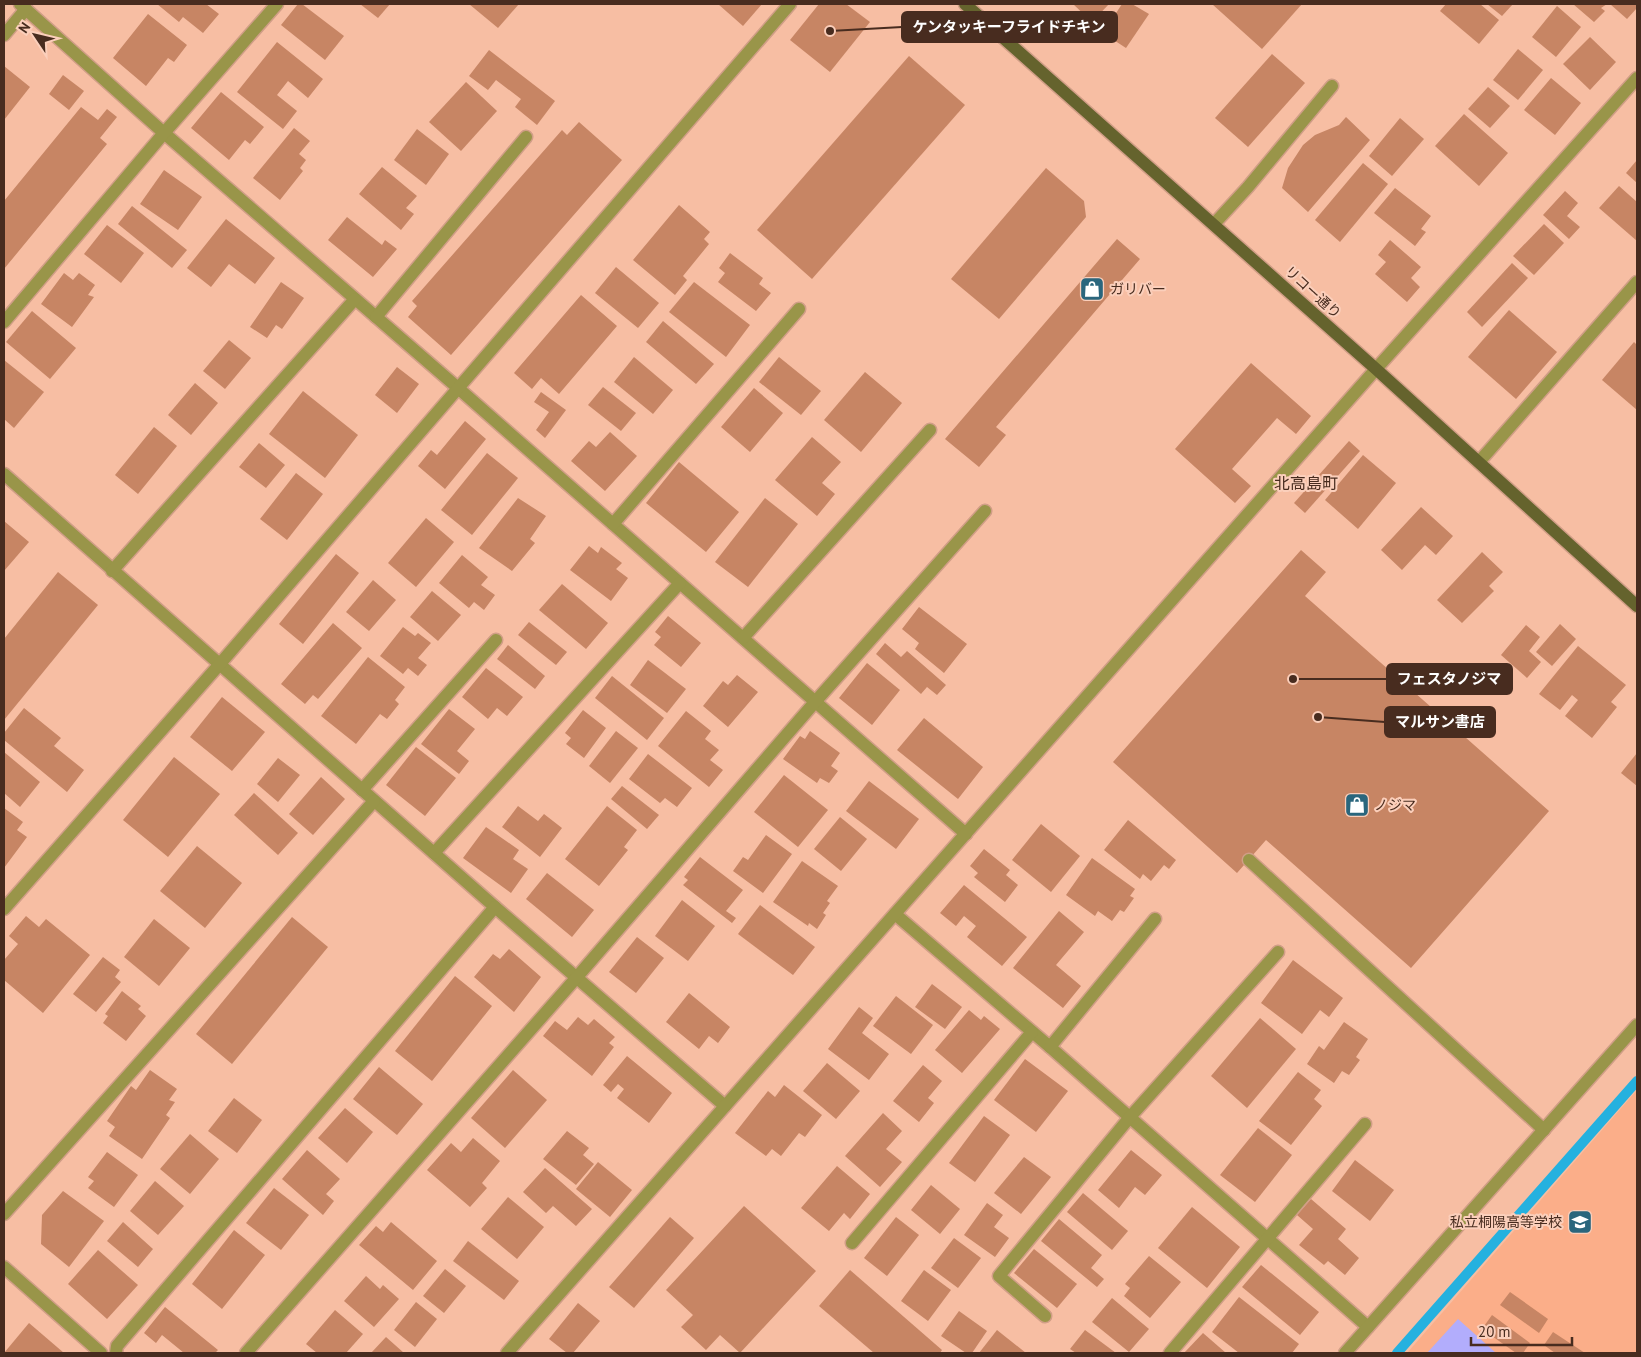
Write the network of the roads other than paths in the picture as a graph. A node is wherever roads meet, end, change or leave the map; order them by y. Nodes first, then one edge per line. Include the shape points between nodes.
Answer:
1 (277, 4) edge
2 (790, 4) edge
3 (965, 4) edge
4 (23, 7) edge
5 (4, 35) edge
6 (1637, 78) edge
7 (1332, 86) dead end
8 (164, 133) junction
9 (526, 137) dead end
10 (1214, 224) junction
11 (1637, 282) edge
12 (355, 299) junction
13 (800, 310) dead end
14 (376, 317) junction
15 (4, 322) edge
16 (1376, 369) junction
17 (458, 388) junction
18 (930, 430) dead end
19 (1479, 462) junction
20 (4, 474) edge
21 (985, 511) dead end
22 (613, 524) junction
23 (112, 571) junction
24 (680, 583) junction
25 (1637, 606) edge
26 (743, 638) junction
27 (496, 640) dead end
28 (219, 665) junction
29 (815, 702) junction
30 (362, 790) junction
31 (374, 800) junction
32 (966, 834) junction
33 (434, 853) junction
34 (1248, 860) dead end
35 (494, 907) junction
36 (4, 909) edge
37 (895, 914) junction
38 (1155, 919) dead end
39 (1278, 952) dead end
40 (577, 977) junction
41 (1637, 1025) edge
42 (1032, 1032) junction
43 (1050, 1047) junction
44 (726, 1106) junction
45 (1130, 1117) junction
46 (1365, 1124) dead end
47 (1544, 1130) junction
48 (4, 1214) edge
49 (1267, 1239) junction
50 (852, 1243) dead end
51 (4, 1267) edge
52 (1045, 1316) dead end
53 (1368, 1327) junction
54 (101, 1353) edge
55 (116, 1353) edge
56 (246, 1353) edge
57 (507, 1353) edge
58 (1170, 1353) edge
59 (1345, 1353) edge

1 - 8 street
2 - 17 street
3 - 10 main road, リコー通り
4 - 5 street
4 - 8 street
6 - 16 street
7 - 10 street
8 - 12 street
8 - 15 street
9 - 14 street
10 - 16 main road, リコー通り
11 - 19 street
12 - 14 street
12 - 23 street
13 - 22 street
14 - 17 street
16 - 19 main road, リコー通り
16 - 32 street
17 - 22 street
17 - 28 street
18 - 26 street
19 - 25 main road, リコー通り
20 - 23 street
21 - 29 street
22 - 24 street
23 - 28 street
24 - 26 street
24 - 33 street
26 - 29 street
27 - 30 street
28 - 30 street
28 - 36 street
29 - 32 street
29 - 40 street
30 - 31 street
31 - 33 street
31 - 48 street
32 - 37 street
33 - 35 street
34 - 47 street
35 - 40 street
35 - 55 street via 117,1346
37 - 42 street
37 - 44 street
38 - 43 street
39 - 45 street
40 - 44 street
40 - 56 street
41 - 47 street
42 - 43 street
42 - 50 street
43 - 45 street
44 - 57 street
45 - 49 street
45 - 52 street via 999,1276
46 - 49 street
47 - 53 street
49 - 53 street
49 - 58 street
51 - 54 street
53 - 59 street

